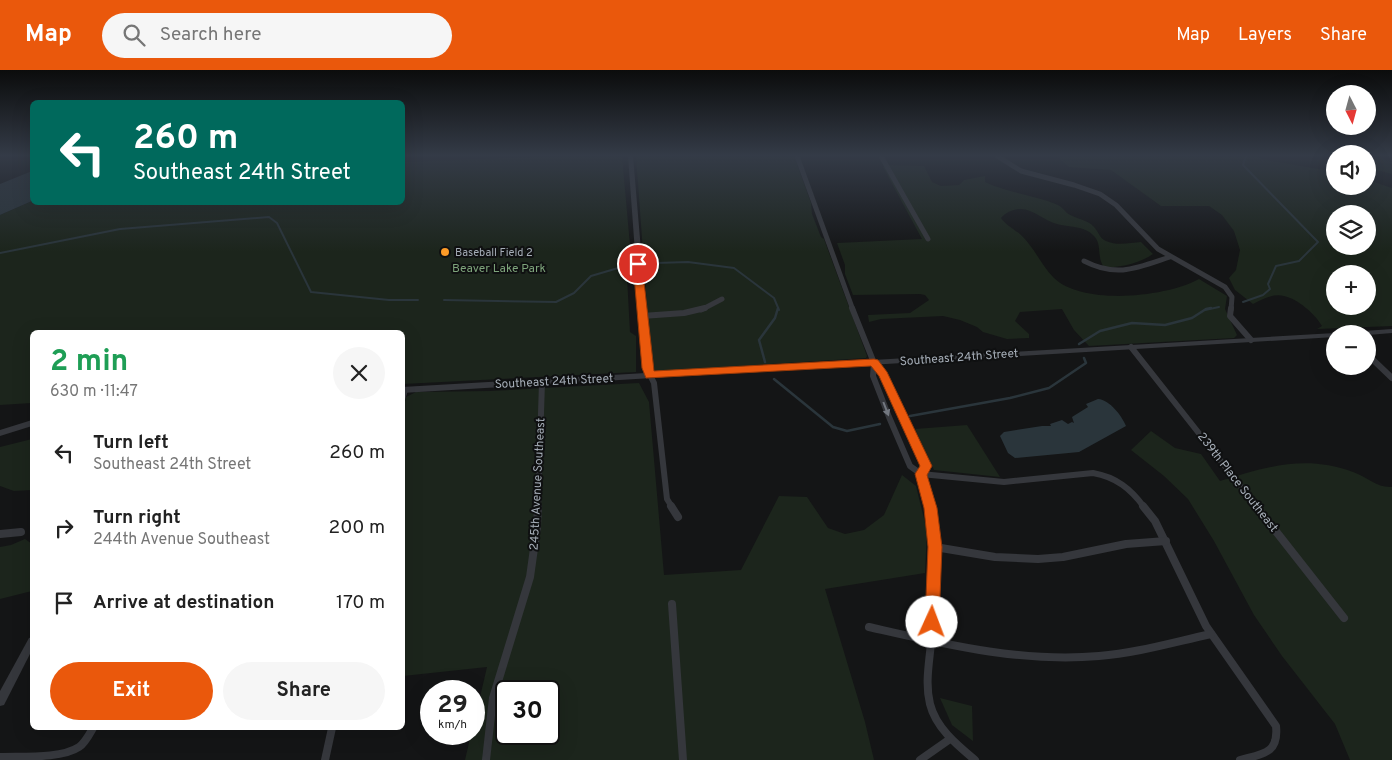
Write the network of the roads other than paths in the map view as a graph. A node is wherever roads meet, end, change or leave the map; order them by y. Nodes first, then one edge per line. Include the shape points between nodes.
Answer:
1 (632, 188) edge
2 (808, 188) edge
3 (899, 188) edge
4 (1079, 188) edge
5 (928, 238) dead end
6 (1170, 257) junction
7 (1084, 261) dead end
8 (722, 299) dead end
9 (642, 316) junction
10 (1392, 331) edge
11 (1376, 332) edge
12 (1326, 336) edge
13 (1251, 340) junction
14 (1131, 347) junction
15 (874, 363) junction
16 (1376, 363) edge
17 (650, 375) junction
18 (1392, 378) edge
19 (542, 382) junction
20 (405, 390) edge
21 (30, 424) edge
22 (0, 433) edge
23 (921, 474) junction
24 (678, 517) dead end
25 (21, 532) dead end
26 (0, 534) edge
27 (1166, 541) junction
28 (935, 547) junction
29 (672, 604) dead end
30 (1344, 618) dead end
31 (870, 627) dead end
32 (1210, 634) junction
33 (931, 641) junction
34 (30, 645) edge
35 (0, 701) edge
36 (92, 730) edge
37 (332, 730) edge
38 (950, 739) junction
39 (0, 757) edge
40 (325, 760) edge
41 (486, 760) edge
42 (682, 760) edge
43 (920, 760) edge
44 (975, 760) edge
45 (1240, 760) edge

1 - 9 street
2 - 15 street
3 - 5 street
4 - 6 street via 1100,194 1114,203 1153,245
6 - 7 street via 1115,272 1100,270
6 - 13 street via 1225,287 1232,297 1230,316
8 - 9 street via 707,310 695,313
9 - 17 street
10 - 11 street
12 - 13 street, Southeast 24th Street
13 - 14 street, Southeast 24th Street
14 - 15 street, Southeast 24th Street
14 - 30 street, 239th Place Southeast
15 - 17 street, Southeast 24th Street
15 -> 23 street via 873,376 889,417 910,466
15 - 23 street via 884,374 926,466
16 - 18 street
17 - 19 street, Southeast 24th Street
17 - 24 street via 654,383 667,499
19 - 20 street, Southeast 24th Street
19 - 41 street, 245th Avenue Southeast via 535,548 521,609 493,698
21 - 22 street
23 - 27 street via 1015,482 1088,472 1104,473 1135,495 1155,520
23 - 28 street via 931,508
25 - 26 street
27 - 28 street via 1126,544 1038,559 995,557
27 - 32 street
28 - 33 street
29 - 42 street
31 - 33 street
32 - 33 street via 1085,657 1024,656
32 - 45 street via 1272,718 1278,734 1274,748
33 - 38 street via 927,693 935,717
34 - 35 street
36 - 39 street via 76,749
37 - 40 street
38 - 43 street
38 - 44 street

